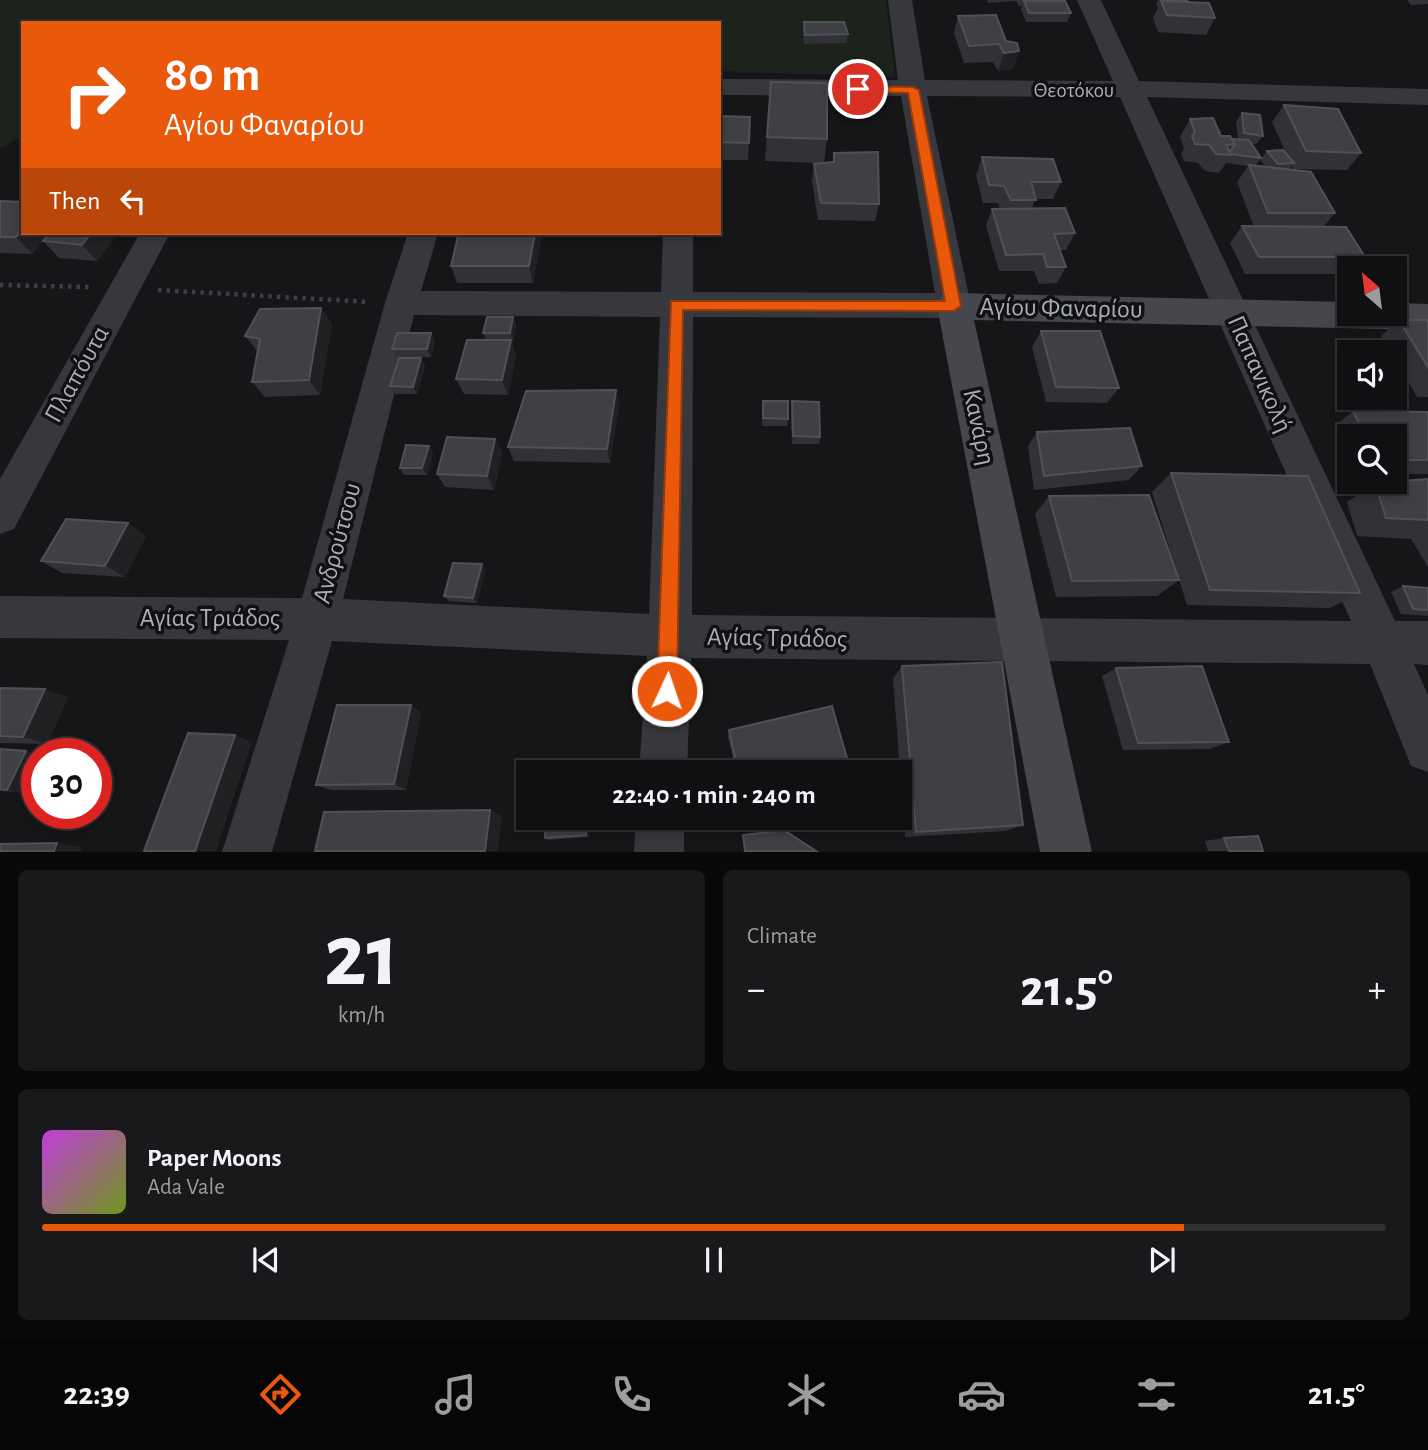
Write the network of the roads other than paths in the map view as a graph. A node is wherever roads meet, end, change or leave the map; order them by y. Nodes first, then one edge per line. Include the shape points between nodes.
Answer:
1 (900, 0) edge
2 (1088, 0) edge
3 (721, 87) edge
4 (1128, 89) junction
5 (913, 90) junction
6 (1428, 97) edge
7 (154, 235) edge
8 (422, 235) edge
9 (678, 235) edge
10 (401, 303) junction
11 (676, 305) junction
12 (954, 306) junction
13 (1232, 311) junction
14 (1428, 317) edge
15 (0, 516) edge
16 (0, 617) edge
17 (317, 619) junction
18 (670, 636) junction
19 (1023, 641) junction
20 (1382, 641) junction
21 (1428, 643) edge
22 (1428, 749) edge
23 (664, 760) edge
24 (660, 830) edge
25 (247, 852) edge
26 (659, 852) edge
27 (1066, 852) edge

1 - 5 street, Κανάρη
2 - 4 street, Παπανικολή
3 - 5 street, Θεοτόκου
4 - 5 street, Θεοτόκου
4 - 6 street, Θεοτόκου
4 - 13 street, Παπανικολή
5 - 12 street, Κανάρη
7 - 15 street, Πλαπόυτα
8 - 10 street, Ανδρούτσου
9 - 11 street
10 - 11 street, Αγίου Φαναρίου
10 - 17 street, Ανδρούτσου
11 - 12 street, Αγίου Φαναρίου
11 - 18 street
12 - 13 street, Αγίου Φαναρίου
12 - 19 street, Κανάρη
13 - 14 street, Αγίου Φαναρίου
13 - 20 street, Παπανικολή
16 - 17 street, Αγίας Τριάδος
17 - 18 street, Αγίας Τριάδος
17 - 25 street, Ανδρούτσου
18 - 19 street, Αγίας Τριάδος
18 - 23 street
19 - 20 street, Αγίας Τριάδος
19 - 27 street, Κανάρη
20 - 21 street, Αγίας Τριάδος
20 - 22 street, Παπανικολή
24 - 26 street

